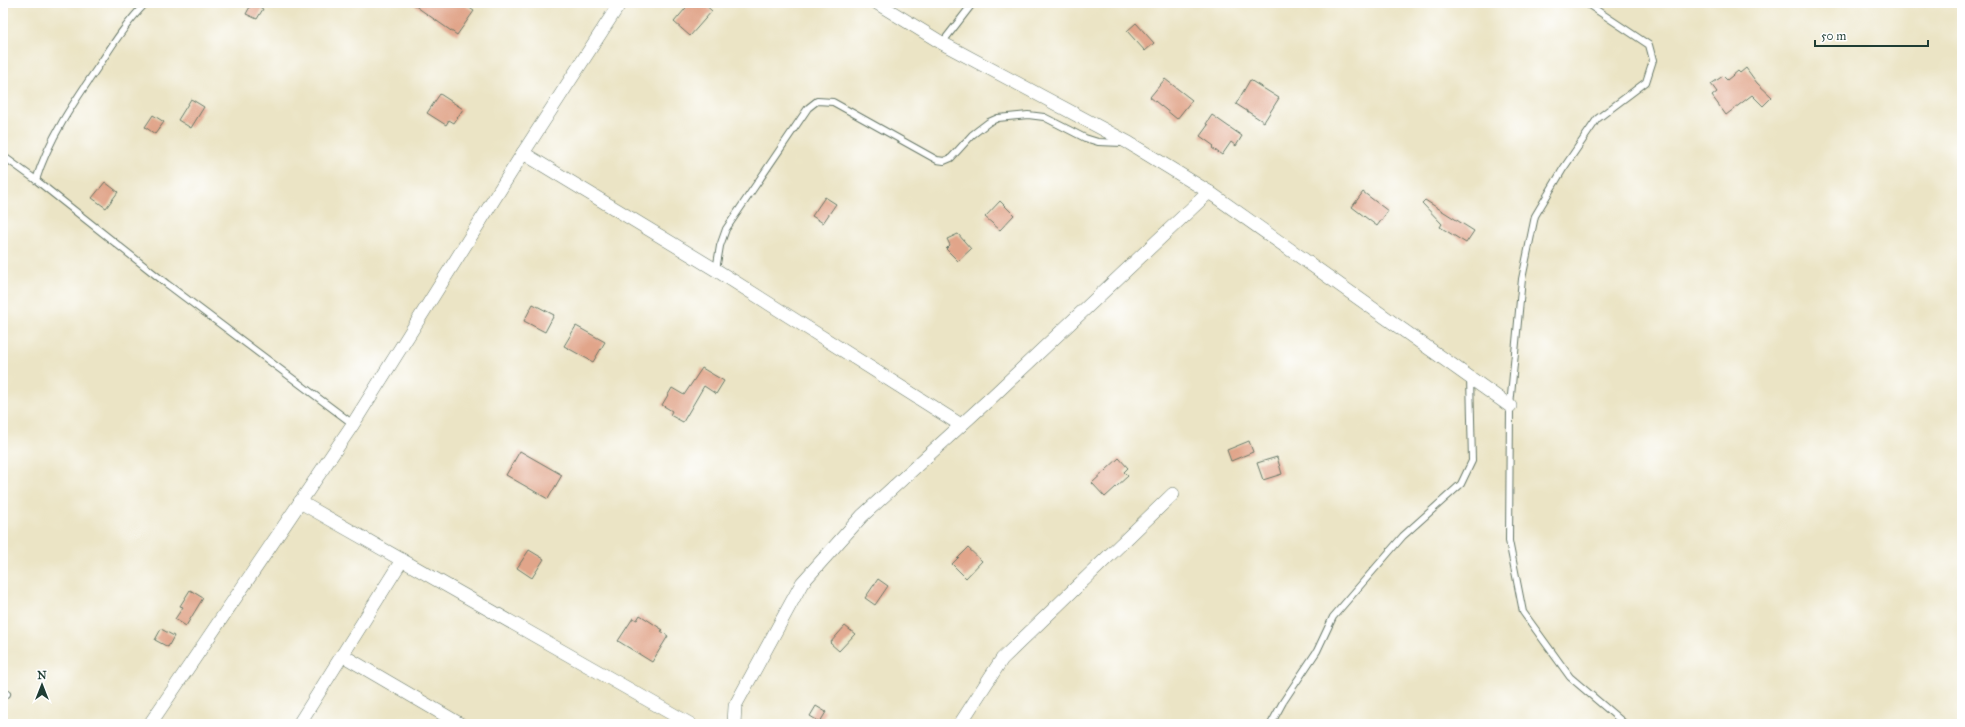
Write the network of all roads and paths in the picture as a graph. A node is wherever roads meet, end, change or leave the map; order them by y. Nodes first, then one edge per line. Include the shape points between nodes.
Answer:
1 (146, 3) edge
2 (620, 3) edge
3 (877, 3) edge
4 (973, 3) edge
5 (1586, 3) edge
6 (942, 42) junction
7 (1129, 143) junction
8 (523, 153) junction
9 (3, 156) edge
10 (36, 180) junction
11 (1209, 192) junction
12 (716, 270) junction
13 (1470, 377) junction
14 (1510, 406) junction
15 (353, 424) junction
16 (961, 425) junction
17 (1173, 494) dead end
18 (300, 502) junction
19 (402, 560) junction
20 (342, 655) junction
21 (150, 724) edge
22 (299, 724) edge
23 (460, 724) edge
24 (690, 724) edge
25 (734, 724) edge
26 (960, 724) edge
27 (1271, 724) edge
28 (1626, 724) edge

1 - 10 lane via 130,18 67,112
2 - 8 street
3 - 6 street
4 - 6 lane
5 - 14 lane via 1648,44 1653,60 1646,82 1597,119 1535,216 1522,278
6 - 7 street
7 - 11 street
7 - 12 lane via 1098,142 1044,117 1028,115 998,118 989,122 972,135 951,158 944,161 937,160 833,102 817,101 808,108 726,229
8 - 12 street
8 - 15 street
9 - 10 lane
10 - 15 lane via 167,284
11 - 13 street
11 - 16 street
12 - 16 street
13 - 14 street
13 - 27 lane via 1472,461 1461,484 1403,536 1333,617 1317,651
14 - 28 lane via 1509,542 1523,612 1570,677
15 - 18 street
16 - 25 street via 862,516 802,583 735,706
17 - 26 street via 1002,659
18 - 19 street
18 - 21 street
19 - 20 street
19 - 24 street
20 - 22 street
20 - 23 street

